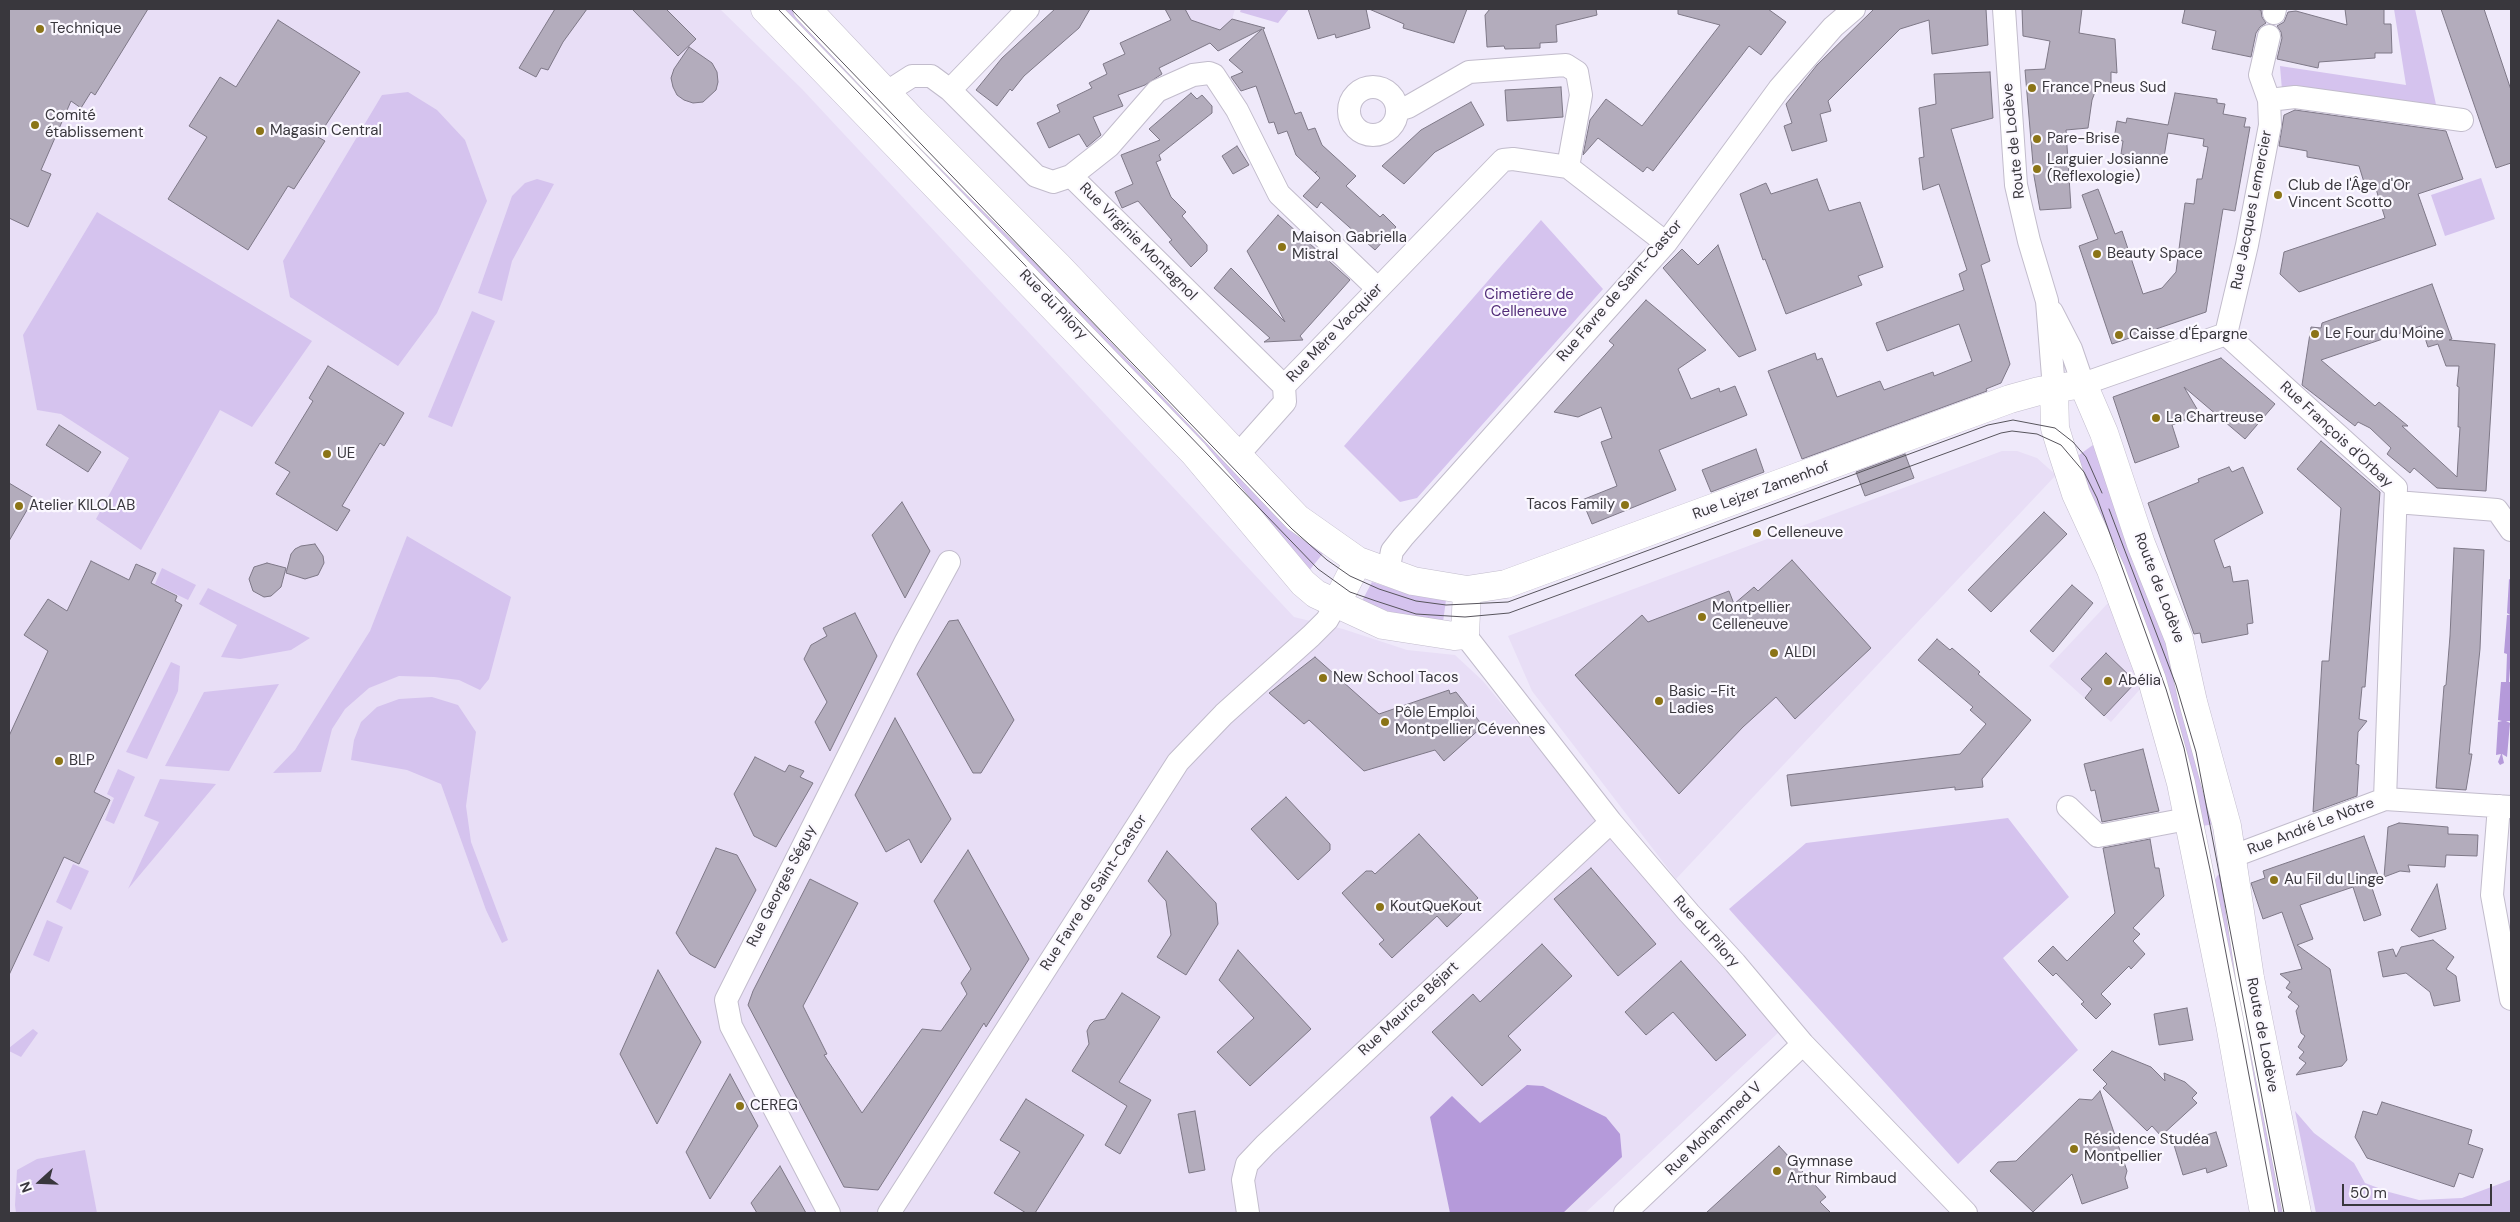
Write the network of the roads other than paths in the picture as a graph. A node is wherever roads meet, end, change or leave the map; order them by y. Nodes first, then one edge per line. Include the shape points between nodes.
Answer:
1 (765, 9) edge
2 (807, 9) edge
3 (1028, 9) edge
4 (1854, 9) edge
5 (2004, 9) edge
6 (2269, 36) dead end
7 (950, 90) junction
8 (887, 92) junction
9 (2269, 100) junction
10 (1398, 110) dead end
11 (2462, 120) dead end
12 (1568, 167) junction
13 (1071, 176) junction
14 (1666, 242) junction
15 (1377, 288) junction
16 (2047, 301) junction
17 (2226, 334) junction
18 (2083, 384) junction
19 (1284, 386) junction
20 (2054, 389) junction
21 (1237, 456) junction
22 (2396, 502) junction
23 (2511, 530) edge
24 (1358, 561) junction
25 (949, 562) dead end
26 (1388, 572) junction
27 (1467, 590) junction
28 (1336, 604) junction
29 (1465, 635) junction
30 (2385, 799) junction
31 (2505, 806) edge
32 (2068, 808) dead end
33 (2188, 819) junction
34 (1611, 822) junction
35 (2232, 857) junction
36 (2202, 889) junction
37 (2511, 999) edge
38 (1802, 1044) junction
39 (829, 1213) edge
40 (889, 1213) edge
41 (1248, 1213) edge
42 (1624, 1213) edge
43 (1966, 1213) edge
44 (2264, 1213) edge
45 (2297, 1213) edge

1 - 28 main road, Rue du Pilory via 1194,453 1303,582 1316,594
2 - 8 main road, Rue du Pilory
3 - 7 street
4 - 14 street, Rue Favre de Saint-Castor via 1833,27 1779,89
5 - 16 street, Route de Lodève via 2016,184
6 - 9 street, Rue Jacques Lemercier via 2260,74
7 - 8 street, Rue Virginie Montagnol via 931,76 912,76
7 - 13 street, Rue Virginie Montagnol via 1036,176 1052,182
8 - 21 main road, Rue du Pilory via 1058,266
9 - 11 street via 2295,97
9 - 17 street, Rue Jacques Lemercier via 2270,125
10 - 12 street via 1469,72 1566,65 1577,72 1581,96
12 - 14 street, Rue Mère Vacquier
12 - 15 street, Rue Mère Vacquier via 1503,160
13 - 15 street via 1109,146 1157,91 1193,75 1209,73 1214,75 1237,110 1279,194
13 - 19 street, Rue Virginie Montagnol
14 - 26 street, Rue Favre de Saint-Castor via 1403,537 1392,551
15 - 19 street, Rue Mère Vacquier
16 - 18 street via 2071,349
16 - 20 street, Route de Lodève
17 - 18 street
17 - 22 street, Rue François d'Orbay via 2396,488
18 - 20 main road
18 - 35 main road, Route de Lodève via 2179,639
19 - 21 street, Rue Mère Vacquier via 1285,402
20 - 27 main road, Rue Lejzer Zamenhof via 2010,399 1506,584
20 - 33 main road, Route de Lodève via 2055,428 2062,451 2076,494 2111,570 2152,680
21 - 24 main road, Rue du Pilory via 1296,518
22 - 23 street via 2497,510
22 - 30 street, Rue François d'Orbay
24 - 26 main road, Rue du Pilory
24 - 28 main road
25 - 39 street, Rue Georges Séguy via 726,1000 731,1026
26 - 27 main road, Rue Lejzer Zamenhof via 1413,581
27 - 29 main road
28 - 29 main road, Rue du Pilory via 1383,625 1436,635
28 - 40 street, Rue Favre de Saint-Castor via 1327,620 1224,714 1178,762
29 - 34 street, Rue du Pilory
30 - 31 street, Rue André Le Nôtre
30 - 35 street, Rue André Le Nôtre
31 - 37 street via 2492,895
32 - 33 street via 2098,836
33 - 36 main road, Route de Lodève
34 - 38 street, Rue du Pilory
34 - 41 street, Rue Maurice Béjart via 1264,1145 1247,1164 1245,1172
35 - 36 main road via 2211,874
35 - 45 main road, Route de Lodève via 2250,978
36 - 44 main road, Route de Lodève
38 - 42 street, Rue Mohammed V
38 - 43 street, Rue du Pilory

